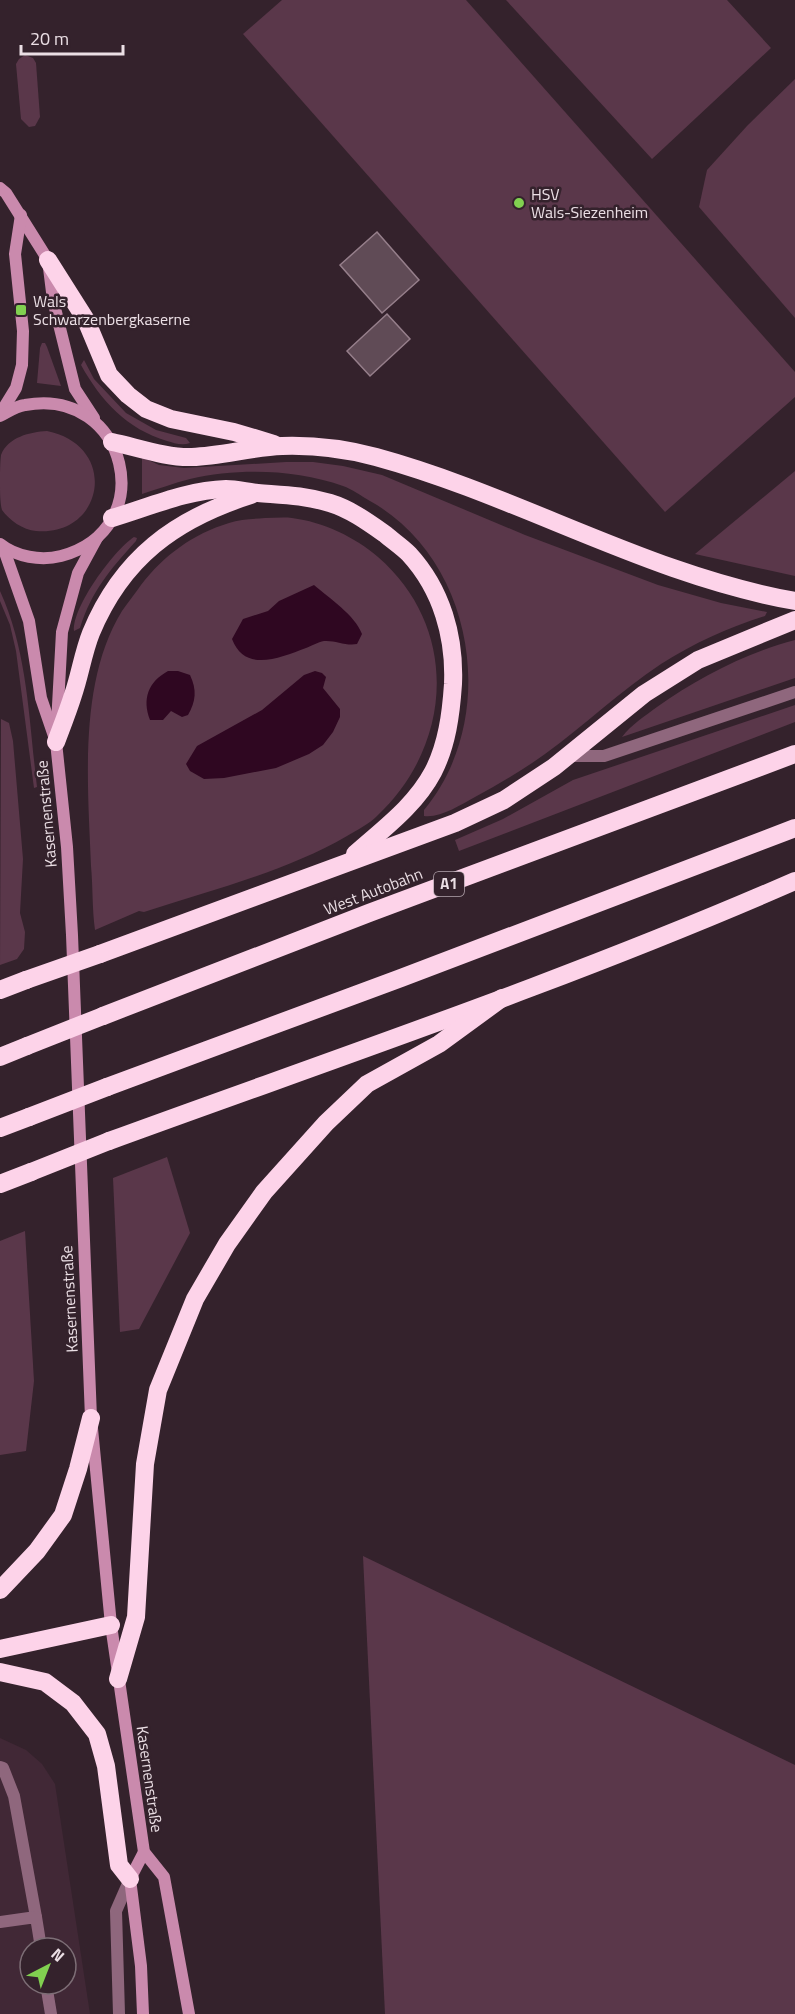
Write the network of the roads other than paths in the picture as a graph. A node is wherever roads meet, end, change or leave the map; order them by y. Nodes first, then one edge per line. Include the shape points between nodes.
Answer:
1 (0, 188) edge
2 (21, 215) junction
3 (48, 260) junction
4 (0, 415) edge
5 (98, 425) junction
6 (112, 442) junction
7 (281, 446) junction
8 (257, 493) junction
9 (112, 518) junction
10 (97, 538) junction
11 (2, 546) edge
12 (795, 601) edge
13 (795, 620) edge
14 (795, 692) edge
15 (56, 742) junction
16 (795, 754) edge
17 (567, 756) junction
18 (795, 828) edge
19 (347, 861) junction
20 (795, 881) edge
21 (0, 990) edge
22 (502, 998) junction
23 (0, 1057) edge
24 (0, 1128) edge
25 (0, 1184) edge
26 (92, 1418) junction
27 (0, 1590) edge
28 (111, 1625) junction
29 (0, 1649) edge
30 (0, 1672) edge
31 (118, 1679) junction
32 (0, 1767) edge
33 (144, 1852) junction
34 (130, 1879) junction
35 (36, 1917) junction
36 (0, 1922) edge
37 (39, 1936) edge
38 (48, 1996) edge
39 (51, 2014) edge
40 (119, 2014) edge
41 (143, 2014) edge
42 (189, 2014) edge

1 - 2 main road
2 - 3 main road, Kasernenstraße
2 - 4 main road, Kasernenstraße via 15,254 23,331 22,365 16,388
3 - 5 main road, Kasernenstraße via 53,300 75,389
3 - 7 highway via 86,320 109,375 128,395 146,409 171,419
4 - 5 main road, Kasernenstraße via 23,405 50,402 76,409
5 - 6 main road, Kasernenstraße
6 - 7 highway via 190,458
6 - 9 main road, Kasernenstraße via 122,480 118,507
7 - 12 highway via 330,448 375,457 728,587
8 - 9 highway via 228,489 201,492
8 - 15 highway via 223,504 159,539 123,574 90,635
8 - 19 highway via 291,494 332,503 368,521 408,553 425,573 446,615 454,658 452,701 447,737 433,772 412,803
9 - 10 main road, Kasernenstraße
10 - 11 main road, Kasernenstraße via 75,552 51,558 26,556
10 - 15 main road, Kasernenstraße via 78,573 62,632
11 - 15 main road, Kasernenstraße via 29,621 41,698
13 - 17 highway via 698,660 644,694
14 - 17 lane via 604,756
15 - 26 main road, Kasernenstraße via 72,935
16 - 23 highway, West Autobahn / A1, bridge
17 - 19 highway via 504,800 455,823
18 - 24 highway, bridge
19 - 21 highway, bridge
20 - 22 highway via 692,926
22 - 25 highway, bridge
22 - 31 highway via 439,1044 367,1084 326,1123 264,1192 195,1299 158,1390 145,1464 136,1617
26 - 27 highway via 63,1515 37,1551
26 - 28 main road, Kasernenstraße
28 - 29 highway
28 - 31 main road, Kasernenstraße
30 - 34 highway via 45,1682 73,1703 97,1734 106,1766 119,1864
31 - 33 main road, Kasernenstraße
32 - 35 lane via 14,1796
33 - 34 main road, Kasernenstraße
33 - 42 main road, Kasernenstraße via 164,1877
34 - 40 lane via 116,1911
34 - 41 main road
35 - 36 lane
35 - 37 lane
38 - 39 lane

